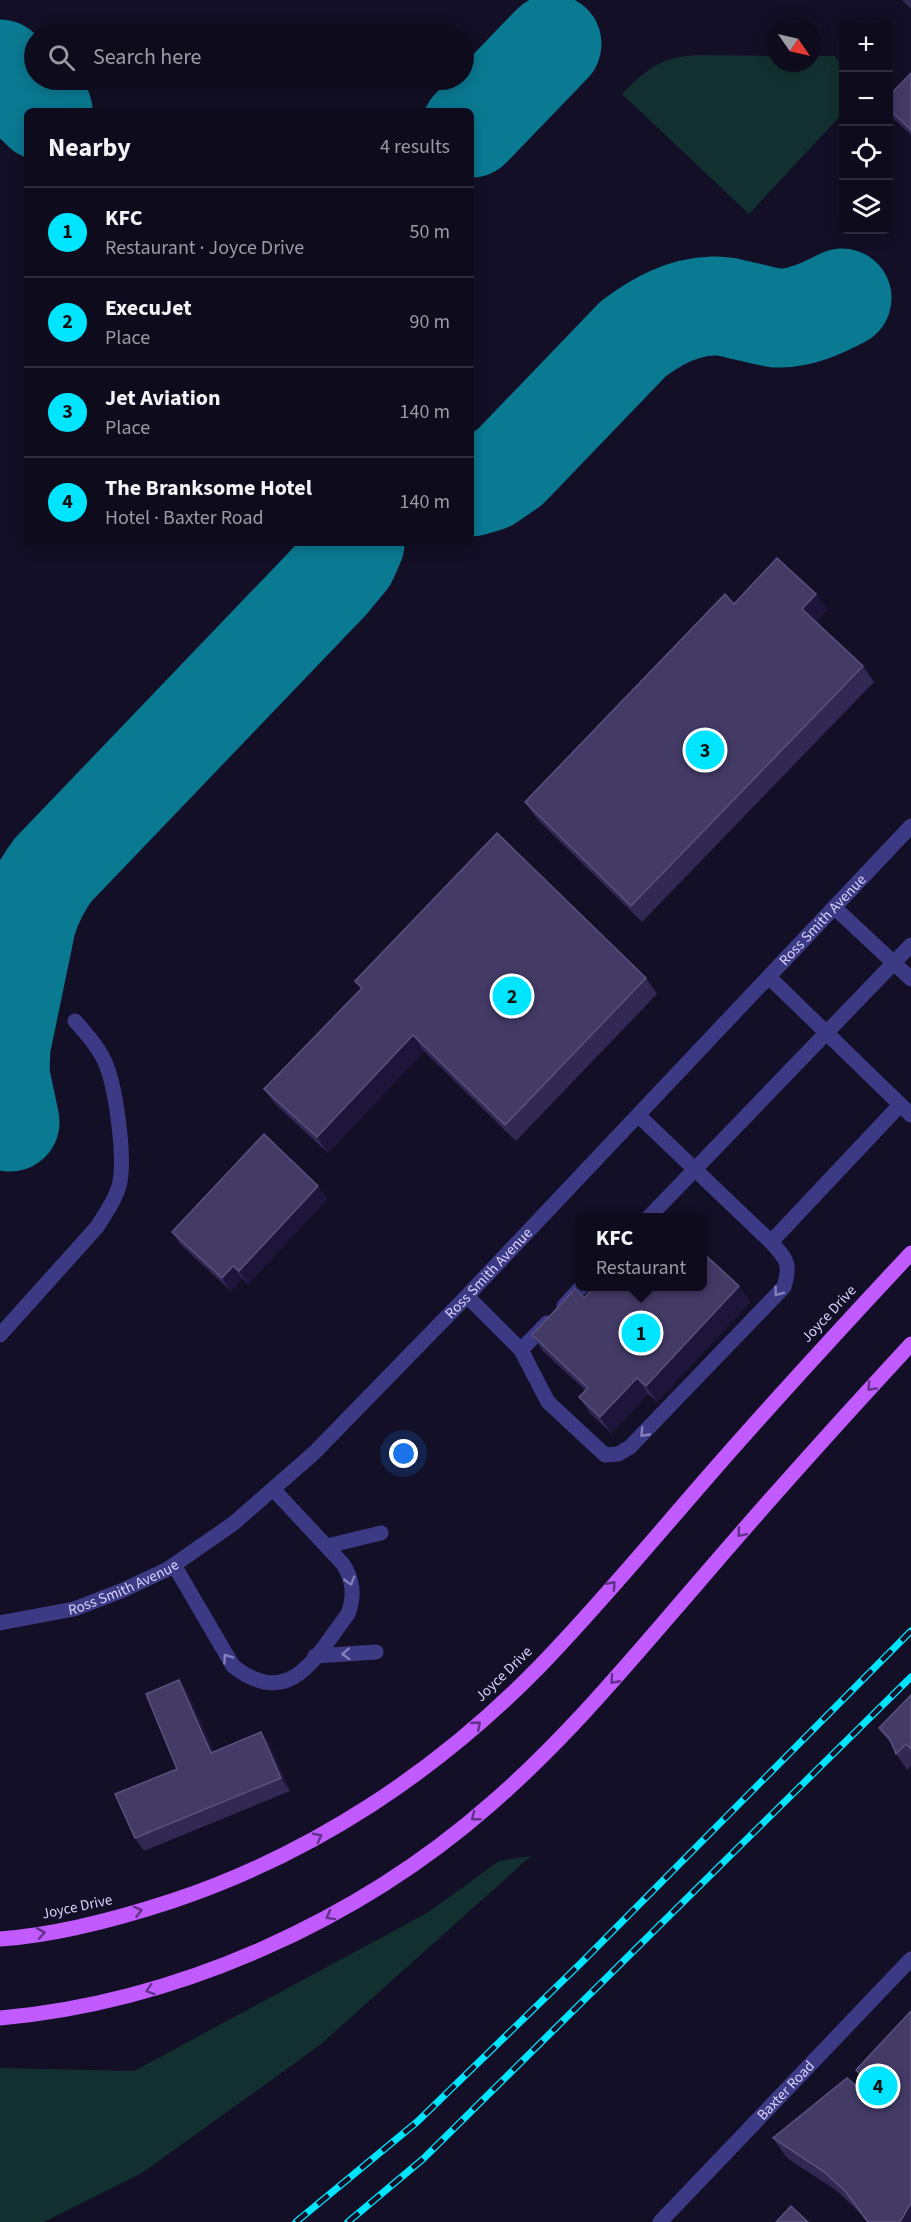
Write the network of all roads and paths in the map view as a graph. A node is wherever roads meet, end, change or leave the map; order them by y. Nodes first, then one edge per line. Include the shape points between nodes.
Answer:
1 (911, 826) edge
2 (835, 908) junction
3 (911, 945) edge
4 (894, 963) junction
5 (770, 978) junction
6 (911, 980) edge
7 (75, 1021) dead end
8 (826, 1033) junction
9 (905, 1110) edge
10 (639, 1116) junction
11 (695, 1169) junction
12 (653, 1213) edge
13 (771, 1242) junction
14 (911, 1253) edge
15 (578, 1291) edge
16 (467, 1296) junction
17 (0, 1335) edge
18 (911, 1344) edge
19 (521, 1350) junction
20 (273, 1489) junction
21 (381, 1533) dead end
22 (327, 1546) junction
23 (174, 1565) junction
24 (0, 1623) edge
25 (376, 1653) dead end
26 (315, 1656) junction
27 (0, 1939) edge
28 (911, 1959) edge
29 (0, 2018) edge
30 (660, 2222) edge

1 - 2 street, Ross Smith Avenue
2 - 4 street
2 - 5 street, Ross Smith Avenue
3 - 4 street
4 - 6 street
4 - 8 street
5 - 8 street
5 - 10 street, Ross Smith Avenue
7 - 17 street via 104,1059 114,1089 122,1162 119,1186 97,1227
8 - 9 street
8 - 11 street
9 - 13 street
10 - 11 street
10 - 16 street, Ross Smith Avenue
11 - 12 street
11 - 13 street
13 -> 19 street via 789,1270 784,1287 630,1448 618,1454 604,1455 548,1402
27 -> 14 main road, Joyce Drive via 81,1926 205,1890 330,1831 437,1760 541,1665 799,1373
15 - 19 street
16 - 19 street
16 - 20 street, Ross Smith Avenue via 314,1453
18 -> 29 main road via 583,1714 490,1805 440,1844 381,1887 325,1919 213,1969 140,1993
20 - 22 street
20 - 23 street, Ross Smith Avenue via 234,1523
21 - 22 street
22 -> 26 street via 350,1574 352,1603 348,1614
23 - 24 street, Ross Smith Avenue via 75,1609
26 -> 23 street via 291,1680 259,1683 246,1677 222,1651
25 -> 26 street
28 - 30 street, Baxter Road

